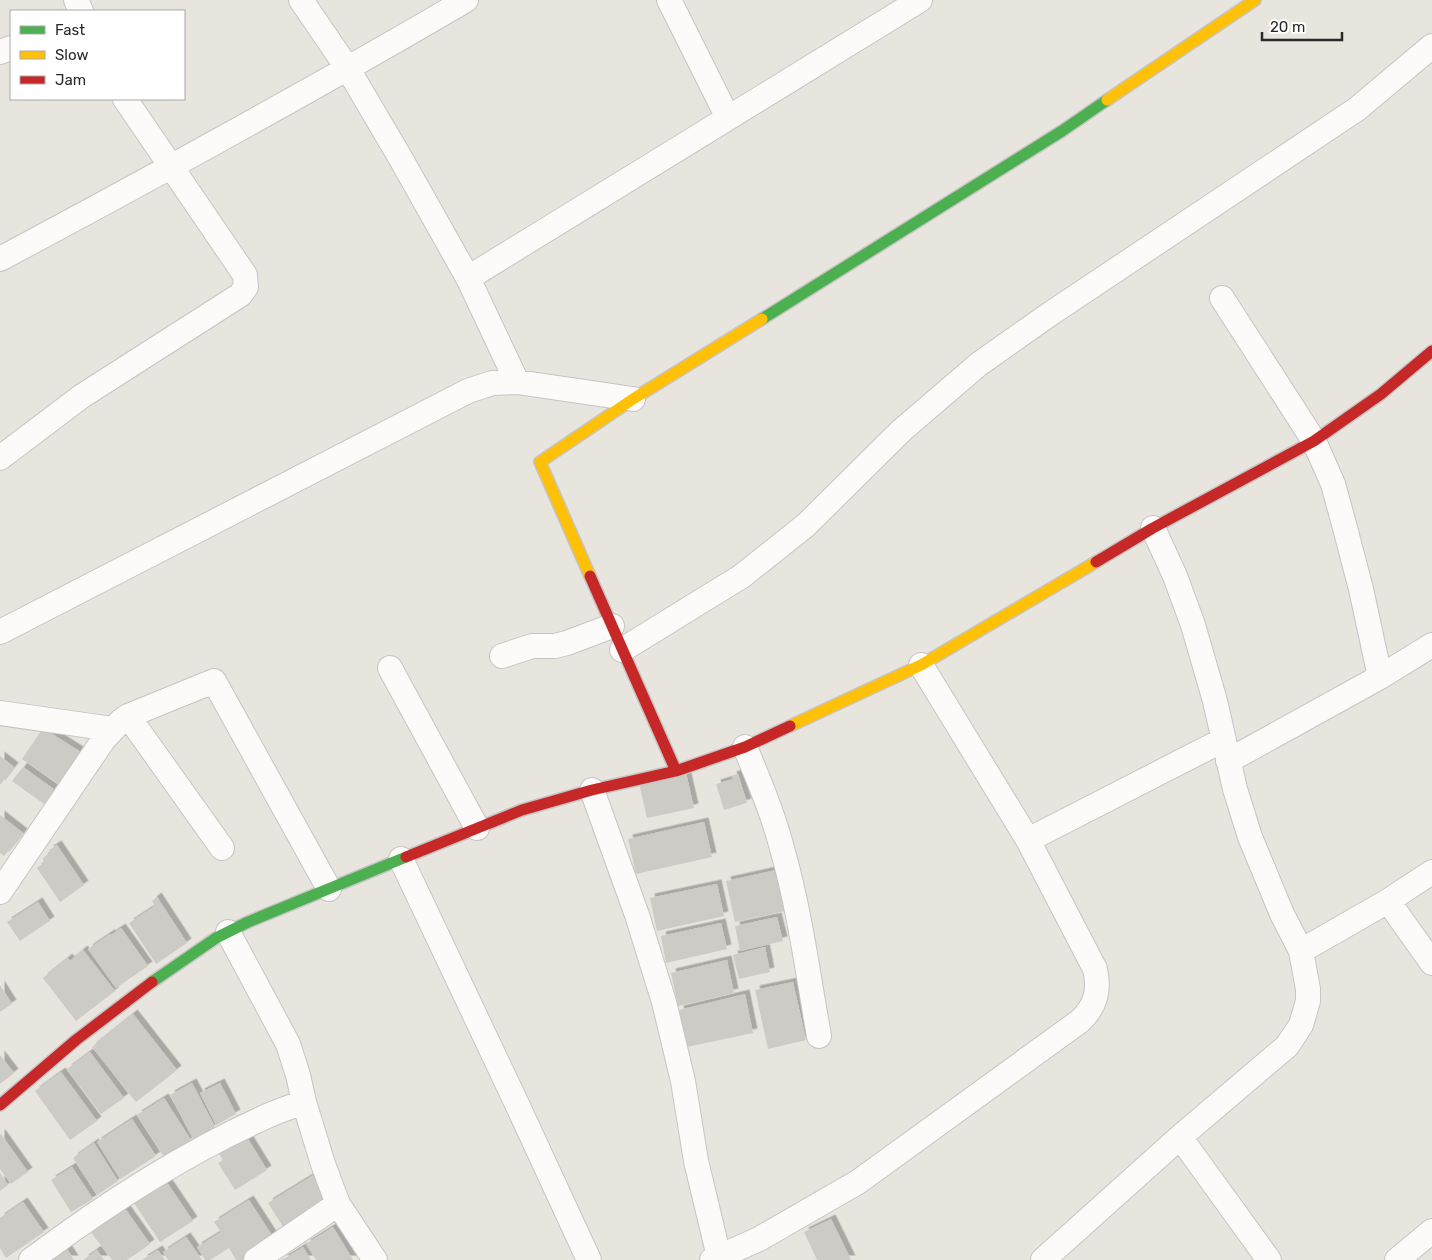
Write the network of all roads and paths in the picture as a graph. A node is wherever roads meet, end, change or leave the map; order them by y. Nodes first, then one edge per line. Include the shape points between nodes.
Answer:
1 (301, 0) edge
2 (466, 0) edge
3 (669, 0) edge
4 (920, 0) edge
5 (1255, 0) edge
6 (1432, 46) edge
7 (348, 69) junction
8 (125, 100) edge
9 (728, 118) junction
10 (172, 167) junction
11 (0, 259) edge
12 (468, 278) junction
13 (1222, 298) dead end
14 (1432, 351) edge
15 (516, 382) junction
16 (633, 399) junction
17 (1314, 441) junction
18 (0, 458) edge
19 (1153, 528) junction
20 (612, 626) junction
21 (0, 632) edge
22 (1432, 644) edge
23 (622, 650) junction
24 (502, 656) dead end
25 (921, 665) junction
26 (390, 668) dead end
27 (1380, 676) junction
28 (0, 713) edge
29 (120, 723) junction
30 (744, 747) junction
31 (1226, 750) junction
32 (676, 771) junction
33 (592, 790) junction
34 (477, 828) junction
35 (1028, 840) junction
36 (222, 848) dead end
37 (401, 859) junction
38 (1432, 872) edge
39 (329, 888) junction
40 (0, 892) edge
41 (1388, 901) junction
42 (228, 932) junction
43 (1301, 951) junction
44 (1432, 963) edge
45 (820, 1036) dead end
46 (304, 1102) junction
47 (0, 1105) edge
48 (1180, 1136) junction
49 (338, 1204) junction
50 (1432, 1231) edge
51 (715, 1258) edge
52 (31, 1260) edge
53 (256, 1260) edge
54 (375, 1260) edge
55 (588, 1260) edge
56 (1043, 1260) edge
57 (1269, 1260) edge
58 (1397, 1260) edge

1 - 7 street
2 - 7 street
3 - 9 street
4 - 9 street
5 - 16 street via 1062,130
6 - 23 street via 1357,109 979,364 902,430 806,525 742,576
7 - 10 street
7 - 12 street
8 - 10 street
9 - 12 street
10 - 11 street
10 - 18 street via 245,275 246,287 240,294 82,396
12 - 15 street
13 - 17 street
14 - 17 street via 1381,394
15 - 16 street
15 - 21 street via 492,383 468,391
16 - 20 street via 540,462
17 - 19 street
17 - 27 street via 1342,516
19 - 25 street
19 - 31 street via 1193,625
20 - 23 street
20 - 24 street via 567,643 532,646
22 - 27 street
23 - 32 street
25 - 30 street
25 - 35 street
26 - 34 street
27 - 31 street
28 - 29 street
29 - 36 street
29 - 39 street via 214,681
29 - 40 street via 104,739
30 - 32 street
30 - 45 street via 765,795 783,851
31 - 35 street
31 - 43 street via 1250,837
32 - 33 street
33 - 34 street via 522,810
33 - 51 street via 664,1002
34 - 37 street
35 - 51 street via 1095,969 1096,997 1093,1006 1072,1027 858,1182 759,1239
37 - 39 street
37 - 55 street
38 - 41 street
39 - 42 street
41 - 43 street
41 - 44 street
42 - 46 street via 288,1044
42 - 47 street via 167,971 76,1040
43 - 48 street via 1308,1001 1294,1036 1287,1046
46 - 49 street
46 - 52 street via 266,1116 149,1180
48 - 56 street
48 - 57 street
49 - 53 street
49 - 54 street
50 - 58 street

